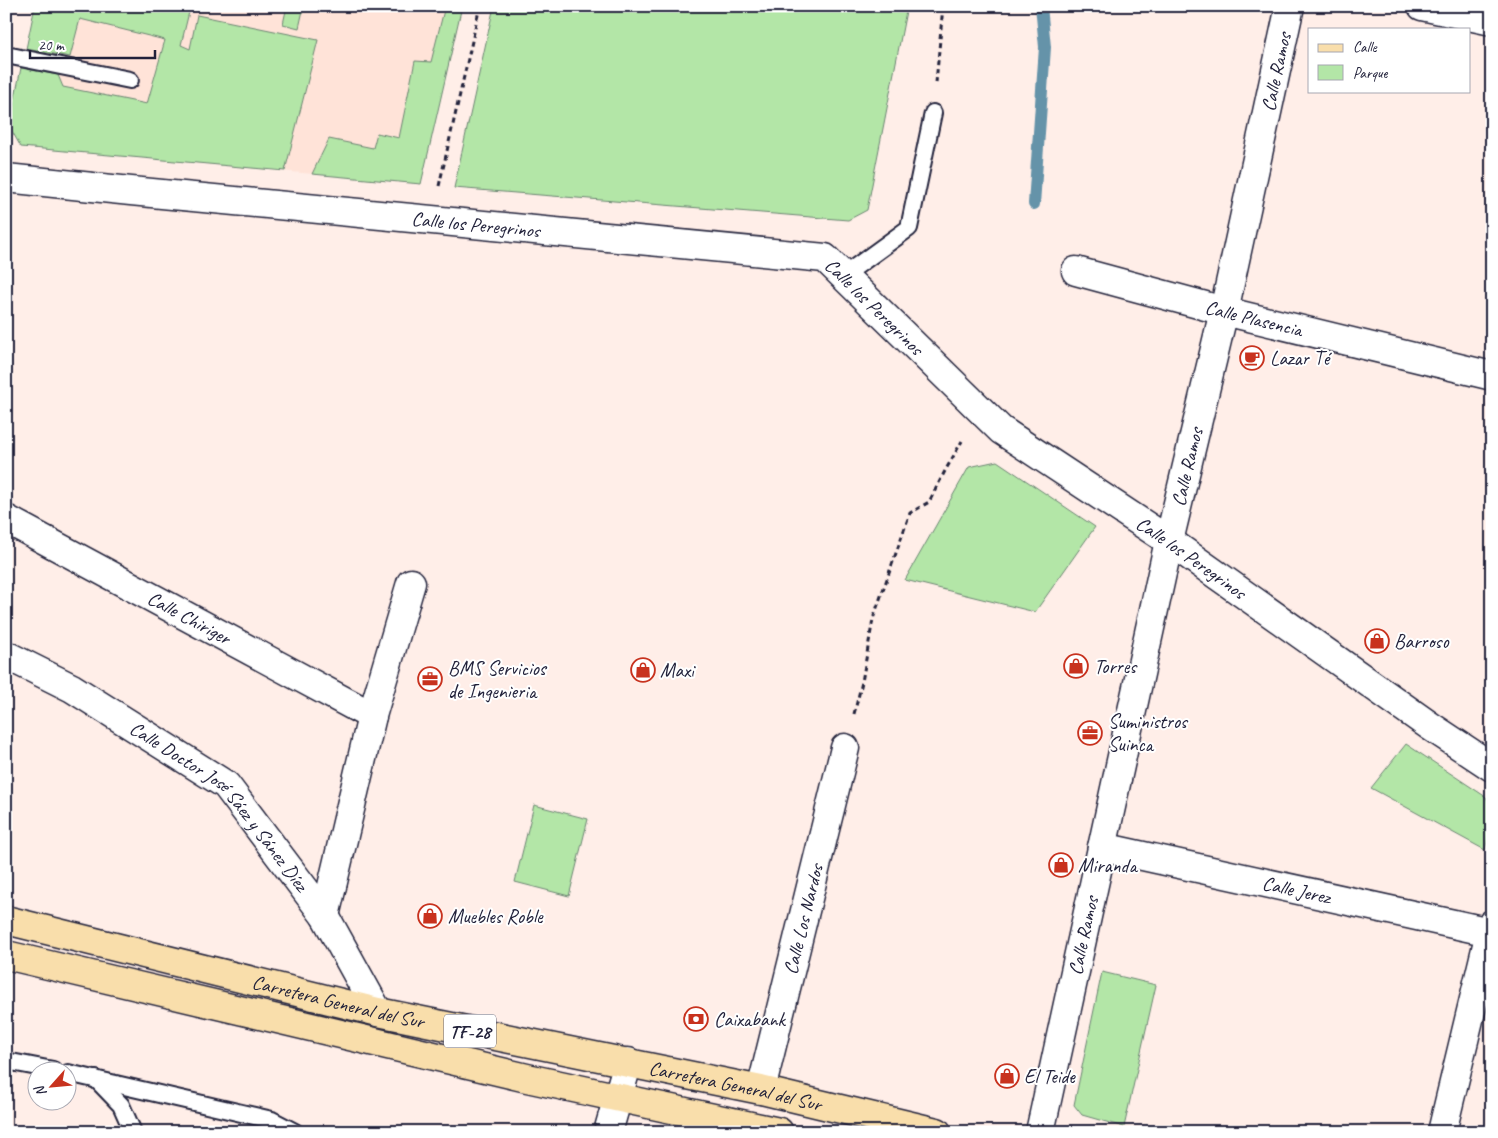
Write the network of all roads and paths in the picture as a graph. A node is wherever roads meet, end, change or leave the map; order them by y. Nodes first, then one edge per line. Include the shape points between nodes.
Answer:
1 (480, 6) edge
2 (943, 6) edge
3 (1290, 6) edge
4 (1422, 6) edge
5 (1492, 21) edge
6 (6, 55) edge
7 (130, 80) dead end
8 (933, 113) joint
9 (6, 178) edge
10 (431, 220) junction
11 (1076, 271) dead end
12 (843, 276) junction
13 (1224, 311) junction
14 (1492, 376) edge
15 (980, 410) junction
16 (6, 519) edge
17 (1169, 540) junction
18 (411, 583) dead end
19 (6, 655) edge
20 (372, 716) junction
21 (845, 748) joint
22 (1492, 767) edge
23 (1102, 847) junction
24 (325, 916) junction
25 (6, 920) edge
26 (1491, 928) edge
27 (6, 955) edge
28 (378, 1012) junction
29 (6, 1061) edge
30 (628, 1062) junction
31 (28, 1065) edge
32 (78, 1076) edge
33 (96, 1080) junction
34 (761, 1090) junction
35 (618, 1097) junction
36 (864, 1124) edge
37 (133, 1132) edge
38 (295, 1132) edge
39 (608, 1132) edge
40 (778, 1132) edge
41 (936, 1132) edge
42 (1040, 1132) edge
43 (1442, 1132) edge

1 - 10 path
2 - 8 path
3 - 13 street, Calle Ramos
4 - 5 street
6 - 7 lane
8 - 12 lane via 909,228
9 - 10 street, Calle los Peregrinos
10 - 12 street, Calle los Peregrinos via 825,258
11 - 13 street, Calle Plasencia
12 - 15 street, Calle los Peregrinos
13 - 14 street, Calle Plasencia
13 - 17 street, Calle Ramos
15 - 17 street, Calle los Peregrinos via 1001,430
15 - 21 path via 930,502 910,513 873,619 862,682
16 - 20 street, Calle Chiriger
17 - 22 street, Calle los Peregrinos
17 - 23 street, Calle Ramos
18 - 20 street
19 - 24 street, Calle Doctor José Sáez y Sánez Díez via 72,688 226,785
20 - 24 street
21 - 34 street, Calle Los Nardos
23 - 26 street, Calle Jerez
23 - 42 street, Calle Ramos
24 - 28 street, Calle Doctor José Sáez y Sánez Díez
25 - 28 main road, Carretera General del Sur / TF-28
26 - 43 street
27 - 35 main road, Carretera General del Sur / TF-28 via 412,1052
28 - 30 main road, Carretera General del Sur / TF-28
29 - 31 lane
30 - 34 main road, Carretera General del Sur / TF-28
30 - 35 street
32 - 33 lane
33 - 37 lane via 121,1105
33 - 38 lane via 272,1120
34 - 36 main road, Carretera General del Sur / TF-28
35 - 39 street
35 - 40 main road, Carretera General del Sur / TF-28
36 - 41 main road, Carretera General del Sur / TF-28

